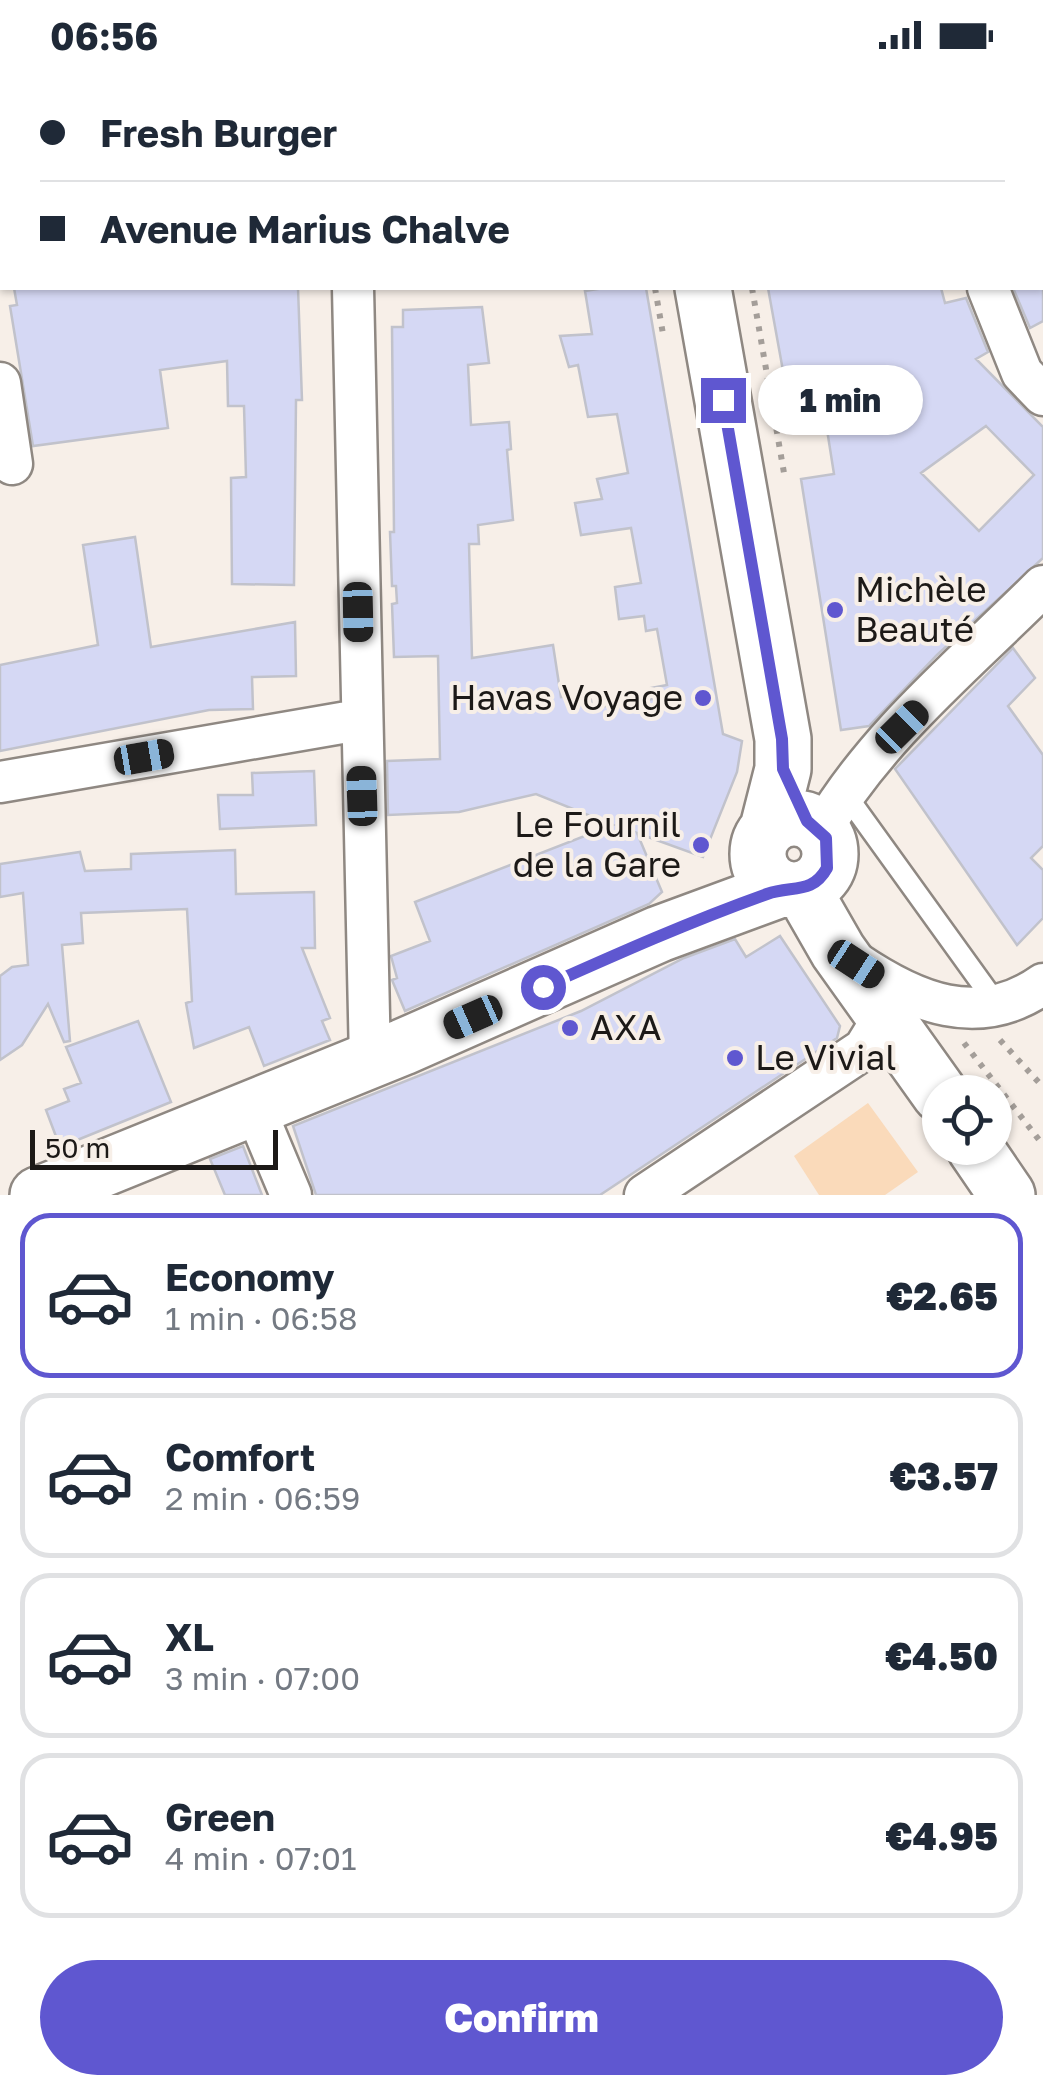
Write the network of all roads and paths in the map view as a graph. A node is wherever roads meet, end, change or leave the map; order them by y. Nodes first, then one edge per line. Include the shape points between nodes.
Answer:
1 (353, 290) edge
2 (703, 290) edge
3 (989, 290) edge
4 (0, 383) edge
5 (1043, 395) edge
6 (12, 464) dead end
7 (1043, 586) edge
8 (359, 720) junction
9 (0, 782) edge
10 (801, 845) junction
11 (1043, 984) edge
12 (910, 1021) junction
13 (992, 1022) junction
14 (972, 1037) dead end
15 (370, 1061) junction
16 (932, 1075) edge
17 (1043, 1087) edge
18 (256, 1109) junction
19 (1043, 1145) edge
20 (986, 1165) edge
21 (38, 1195) edge
22 (291, 1195) edge
23 (645, 1195) edge
24 (1006, 1195) edge

1 - 8 street
2 - 10 main road
3 - 5 street via 1022,374
4 - 6 street
7 - 10 street via 873,755
8 - 9 street
8 - 15 street
10 - 12 main road
10 - 12 main road via 838,951
10 - 13 lane
10 - 15 main road via 659,934
11 - 13 street
12 - 13 street via 938,1006
12 - 14 path
12 - 16 main road
12 - 19 path
12 - 23 street
13 - 17 path
15 - 18 main road
18 - 21 main road
18 - 22 street
20 - 24 main road

